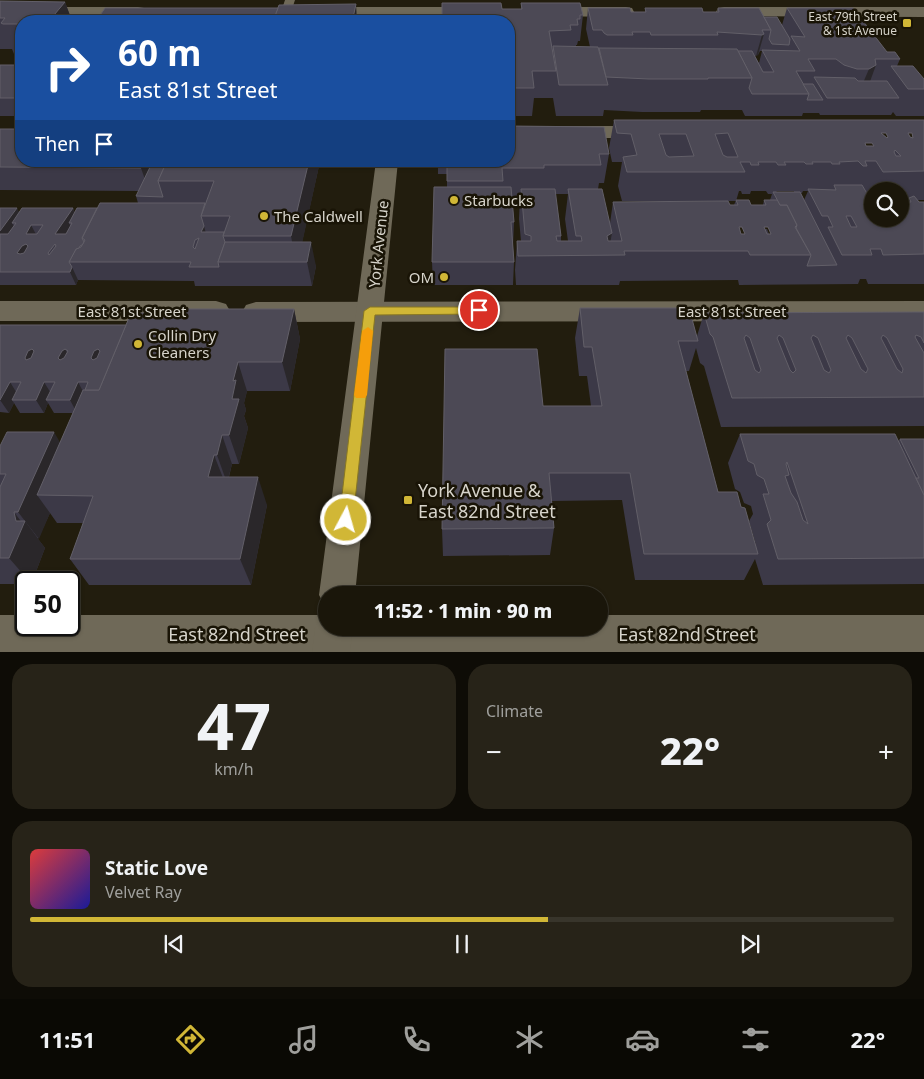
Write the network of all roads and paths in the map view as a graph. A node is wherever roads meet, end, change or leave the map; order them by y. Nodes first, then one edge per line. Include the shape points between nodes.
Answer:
1 (283, 8) edge
2 (406, 11) edge
3 (0, 12) edge
4 (149, 12) edge
5 (496, 12) edge
6 (526, 12) edge
7 (642, 12) edge
8 (710, 12) edge
9 (924, 12) edge
10 (515, 132) edge
11 (667, 132) edge
12 (386, 167) edge
13 (0, 311) edge
14 (370, 311) junction
15 (924, 311) edge
16 (338, 586) edge
17 (0, 634) edge
18 (924, 634) edge
19 (332, 638) edge

1 - 2 street
2 - 5 street
3 - 4 street
6 - 7 street
8 - 9 street
10 - 11 street
12 - 14 street, York Avenue
13 - 14 street, East 81st Street
14 - 15 street, East 81st Street
14 - 16 street, York Avenue
17 - 19 street, East 82nd Street
18 - 19 street, East 82nd Street

